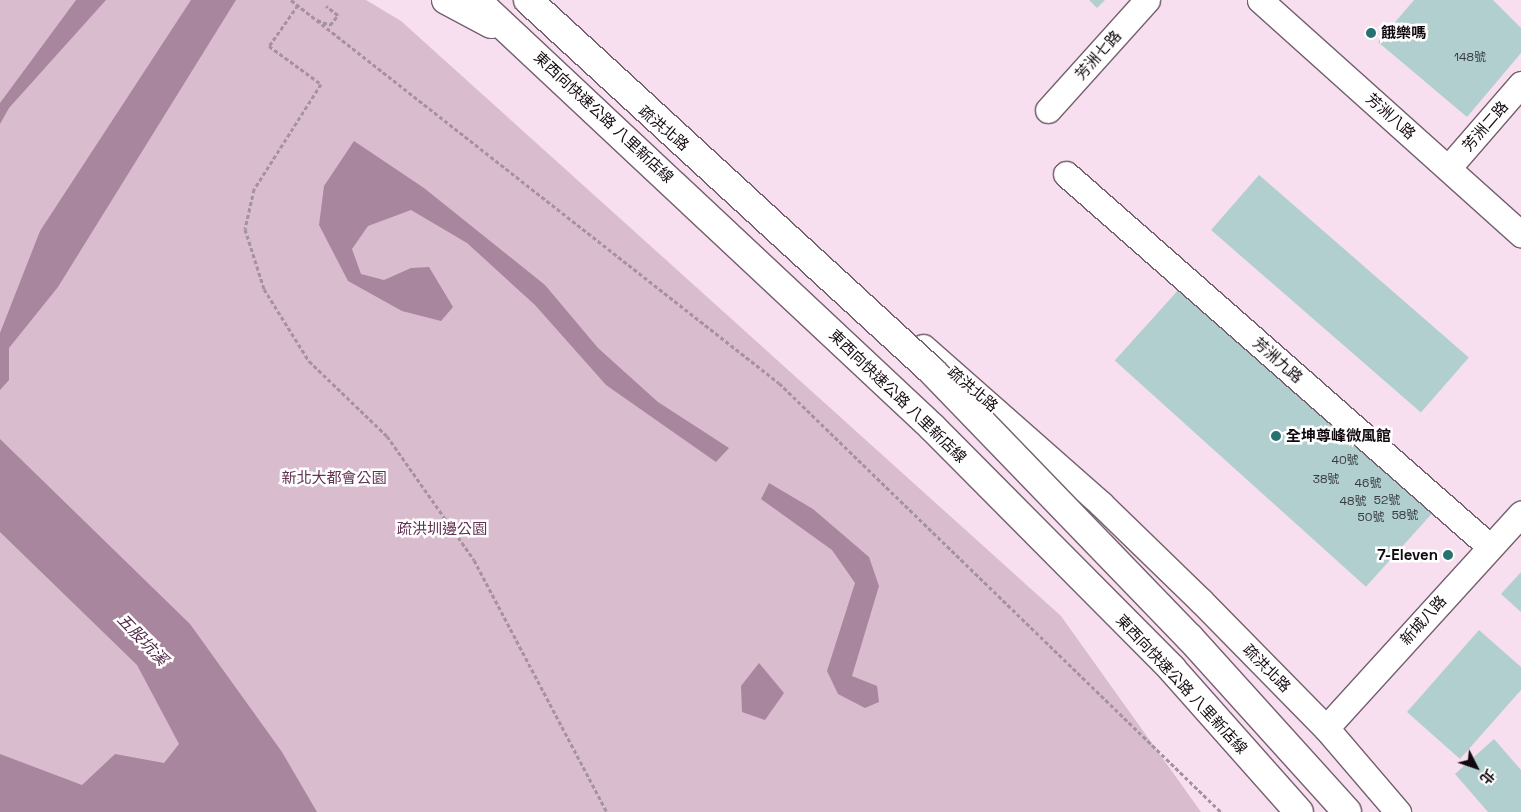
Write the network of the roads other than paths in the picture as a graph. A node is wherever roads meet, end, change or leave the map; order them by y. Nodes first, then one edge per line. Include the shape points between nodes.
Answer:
1 (446, 0) edge
2 (476, 0) edge
3 (517, 0) edge
4 (528, 0) edge
5 (1147, 0) edge
6 (1260, 0) edge
7 (523, 41) junction
8 (1521, 84) edge
9 (1048, 110) dead end
10 (1449, 167) junction
11 (1066, 174) dead end
12 (1521, 234) edge
13 (1521, 514) edge
14 (1489, 546) junction
15 (1326, 728) junction
16 (1299, 812) edge
17 (1347, 812) edge
18 (1398, 812) edge

1 - 7 highway
2 - 7 highway, 東西向快速公路 八里新店線
3 - 15 street, 疏洪北路 via 1006,418 1187,587
4 - 17 highway, bridge via 932,371 1190,638
5 - 9 street, 芳洲七路
6 - 10 street, 芳洲八路
7 - 16 highway, 東西向快速公路 八里新店線 via 940,436 1172,669
8 - 10 street, 芳洲二路
10 - 12 street, 芳洲八路
11 - 14 street, 芳洲九路
13 - 14 street, 新城八路
14 - 15 street, 新城八路
15 - 18 street, 疏洪北路

